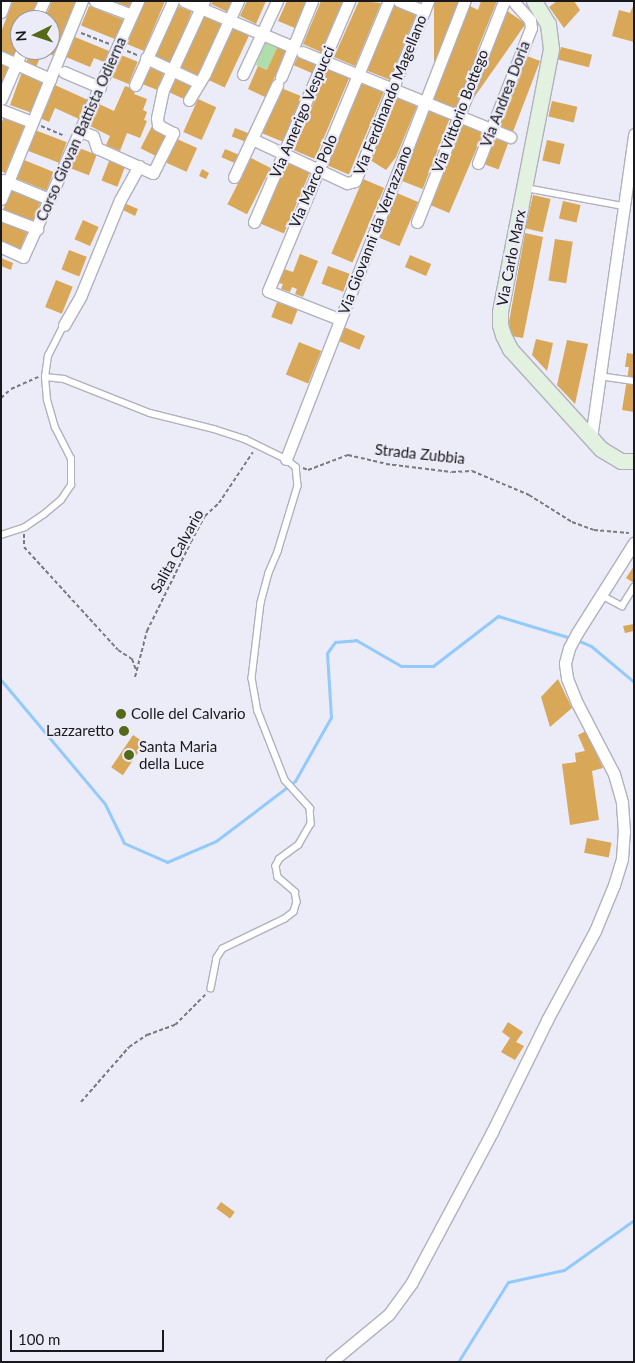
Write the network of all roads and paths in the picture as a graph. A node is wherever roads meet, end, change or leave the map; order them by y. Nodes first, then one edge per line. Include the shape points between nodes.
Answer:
1 (6, 1) edge
2 (82, 1) edge
3 (95, 1) edge
4 (138, 1) edge
5 (173, 1) edge
6 (184, 1) edge
7 (238, 1) edge
8 (277, 1) edge
9 (312, 1) edge
10 (350, 1) edge
11 (389, 1) edge
12 (399, 1) edge
13 (465, 1) edge
14 (504, 1) edge
15 (513, 1) edge
16 (534, 1) edge
17 (203, 5) edge
18 (426, 6) edge
19 (1, 12) edge
20 (131, 15) junction
21 (229, 19) junction
22 (71, 29) junction
23 (261, 33) junction
24 (117, 47) junction
25 (298, 50) junction
26 (1, 58) edge
27 (146, 58) junction
28 (18, 60) edge
29 (323, 62) junction
30 (16, 64) junction
31 (172, 71) junction
32 (64, 72) dead end
33 (244, 74) dead end
34 (357, 75) junction
35 (50, 79) junction
36 (197, 82) junction
37 (135, 85) dead end
38 (100, 87) junction
39 (392, 88) junction
40 (1, 99) edge
41 (189, 100) dead end
42 (424, 103) junction
43 (1, 110) edge
44 (458, 117) junction
45 (32, 122) junction
46 (50, 130) dead end
47 (491, 130) junction
48 (634, 134) edge
49 (79, 136) junction
50 (510, 137) dead end
51 (252, 138) junction
52 (284, 153) junction
53 (478, 163) dead end
54 (139, 166) junction
55 (318, 170) junction
56 (234, 178) dead end
57 (5, 181) edge
58 (524, 188) junction
59 (1, 199) edge
60 (49, 200) junction
61 (624, 206) junction
62 (1, 215) edge
63 (254, 222) dead end
64 (417, 222) dead end
65 (37, 229) junction
66 (1, 247) edge
67 (339, 319) junction
68 (64, 325) joint
69 (599, 376) junction
70 (45, 377) junction
71 (634, 380) edge
72 (1, 398) edge
73 (590, 438) junction
74 (257, 445) junction
75 (286, 459) junction
76 (634, 461) edge
77 (25, 527) junction
78 (1, 535) edge
79 (634, 535) edge
80 (634, 543) edge
81 (634, 587) edge
82 (601, 595) junction
83 (211, 988) joint
84 (81, 1102) dead end
85 (331, 1362) edge

1 - 19 street
2 - 22 street
3 - 20 street
4 - 20 street, Corso Giovan Battista Odierna
5 - 27 street
6 - 17 street
7 - 21 street
8 - 23 street
9 - 25 street
10 - 29 street, Via Amerigo Vespucci
11 - 34 street, Via Marco Polo
12 - 18 street
13 - 42 street, Via Giovanni da Verrazzano
14 - 44 street, Via Vittorio Bottego
15 - 47 street, Via Andrea Doria via 530,20 531,28
16 - 58 main road, Via Carlo Marx via 548,24 550,49
17 - 21 street
17 - 31 street
18 - 39 street, Via Ferdinando Magellano
20 - 24 street, Corso Giovan Battista Odierna
21 - 23 street
21 - 36 street via 205,73
22 - 24 path
22 - 35 street
23 - 25 street
23 - 33 street
24 - 27 path
24 - 38 street, Corso Giovan Battista Odierna
25 - 29 street
25 - 51 street
26 - 30 street
27 - 31 street
27 - 37 street
28 - 30 street
29 - 34 street
29 - 52 street, Via Amerigo Vespucci
30 - 35 street
30 - 40 street
31 - 36 street
31 - 54 street via 163,90 157,118 158,125 172,134 153,173
32 - 38 street
34 - 39 street
34 - 55 street, Via Marco Polo
35 - 45 street
36 - 41 street
38 - 49 street, Corso Giovan Battista Odierna
39 - 42 street
39 - 55 street, Via Ferdinando Magellano via 355,181 346,183
42 - 44 street
42 - 67 street, Via Giovanni da Verrazzano
43 - 45 street
44 - 47 street
44 - 64 street, Via Vittorio Bottego
45 - 57 street
46 - 49 path
47 - 50 street
47 - 53 street, Via Andrea Doria
48 - 61 street
49 - 54 street via 93,136 97,148
49 - 60 street, Corso Giovan Battista Odierna
51 - 52 street
51 - 56 street
52 - 55 street
52 - 63 street, Via Amerigo Vespucci
54 - 68 street via 120,200 81,295
55 - 67 street, Via Marco Polo via 268,291
57 - 59 street
57 - 60 street
58 - 61 lane
58 - 73 main road, Via Carlo Marx via 500,312 503,336 510,349
60 - 65 street, Corso Giovan Battista Odierna
61 - 69 street
62 - 65 street
65 - 66 street, Corso Giovan Battista Odierna via 23,257
67 - 75 street, Via Giovanni da Verrazzano
68 - 70 lane via 48,356
69 - 71 lane
69 - 73 street
70 - 72 path via 34,377
70 - 74 lane via 64,379 150,413 214,428
70 - 77 lane via 55,428 71,459 71,485 61,500
73 - 76 main road, Via Carlo Marx via 608,455 621,461
74 - 75 lane
74 - 77 path, Salita Calvario via 219,503 205,516 191,542 147,631 135,677 132,659 118,650 24,547
75 - 79 path, Strada Zubbia via 308,470 348,455 386,464 452,472 472,471 529,495 572,522 594,530
75 - 83 lane via 296,467 298,486 261,603 252,678 258,711 285,780 310,808 311,824 299,845 280,859 275,870 295,892 296,908 286,919 223,949 217,958
77 - 78 lane
80 - 82 street
81 - 82 lane via 622,606
82 - 85 street via 577,633 565,662 567,678 577,703 614,774 622,802 622,858 614,885 595,930 412,1282 388,1314
83 - 84 path via 201,1002 175,1025 147,1035 129,1047

